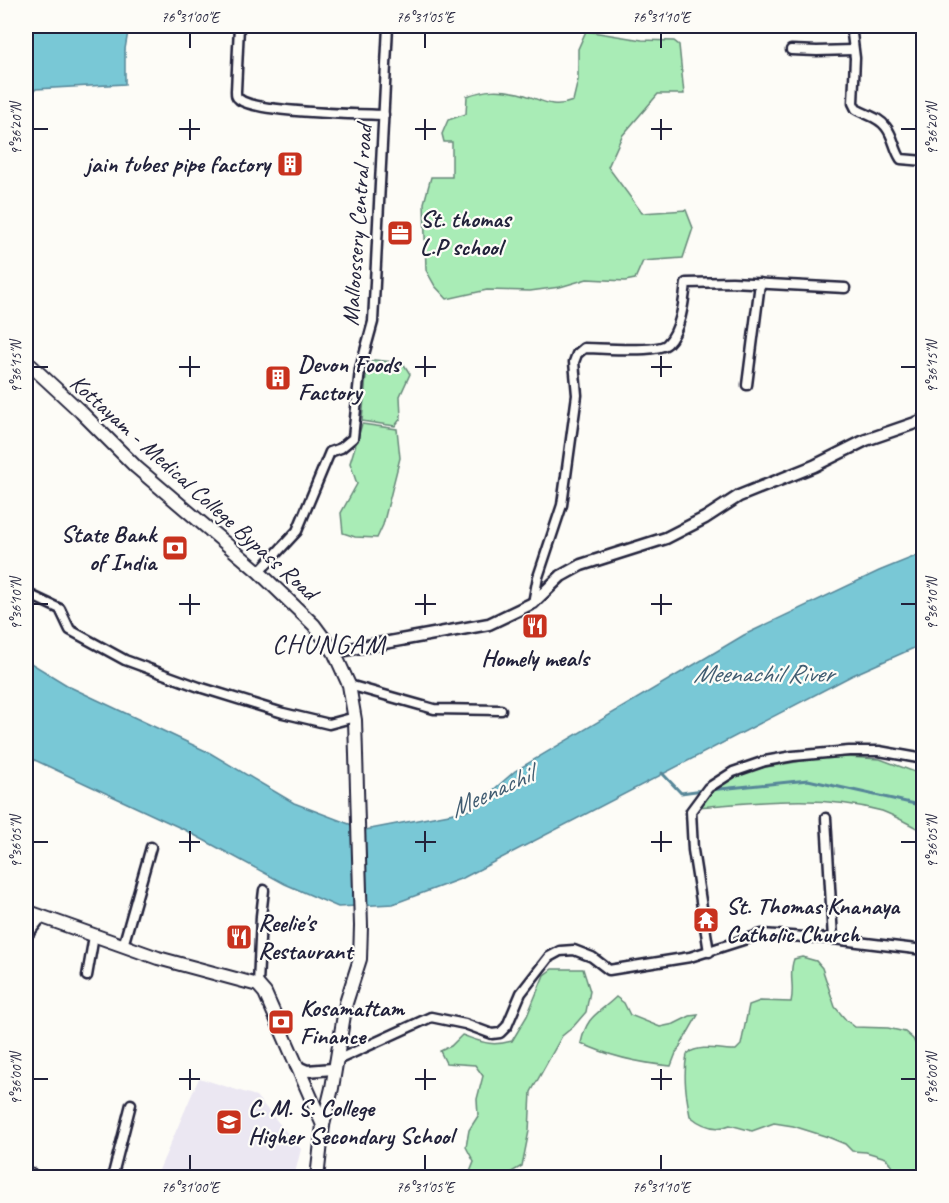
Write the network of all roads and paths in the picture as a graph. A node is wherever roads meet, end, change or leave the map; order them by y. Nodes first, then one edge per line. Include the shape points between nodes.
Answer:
1 (239, 26) edge
2 (388, 26) edge
3 (850, 26) edge
4 (791, 50) dead end
5 (854, 50) junction
6 (384, 115) junction
7 (924, 162) edge
8 (760, 283) junction
9 (845, 288) dead end
10 (26, 361) edge
11 (747, 385) dead end
12 (924, 420) edge
13 (259, 572) junction
14 (26, 593) edge
15 (533, 603) junction
16 (334, 652) junction
17 (349, 685) junction
18 (501, 710) dead end
19 (355, 718) junction
20 (924, 759) edge
21 (826, 818) dead end
22 (151, 847) dead end
23 (264, 891) dead end
24 (26, 911) edge
25 (41, 918) junction
26 (94, 936) junction
27 (26, 937) edge
28 (833, 939) junction
29 (123, 946) junction
30 (924, 950) edge
31 (709, 952) junction
32 (87, 976) dead end
33 (258, 985) junction
34 (334, 1065) junction
35 (296, 1066) junction
36 (131, 1104) dead end
37 (323, 1125) junction
38 (26, 1173) edge
39 (38, 1178) edge
40 (112, 1178) edge
41 (317, 1178) edge

1 - 6 street via 238,99 304,112
2 - 6 street, Malloossery Central road
3 - 5 street
4 - 5 street
5 - 7 street via 856,109 886,126 901,159
6 - 13 street, Malloossery Central road via 373,322 360,369 352,438 330,452 297,531
8 - 9 street
8 - 11 street
8 - 15 street via 686,283 680,319 663,347 584,348 577,354 577,395 567,478
10 - 13 main road, Kottayam - Medical College Bypass Road via 136,467
12 - 15 street via 866,440 740,496 666,537 581,565 561,576
13 - 16 main road, Kottayam - Medical College Bypass Road via 314,625
14 - 19 street via 60,609 70,630 125,660 283,713 329,724
15 - 16 street via 489,624
16 - 17 main road, Kottayam - Medical College Bypass Road
17 - 18 street via 434,709
17 - 19 main road, Kottayam - Medical College Bypass Road
19 - 34 main road, Kottayam - Medical College Bypass Road via 360,959 346,1003
20 - 31 street via 879,751 794,756 733,772 708,788 691,811
21 - 28 street
22 - 29 street
23 - 33 street
24 - 25 main road
25 - 26 main road
25 - 27 street
26 - 29 main road
26 - 32 street
28 - 30 street
28 - 31 street via 762,934
29 - 33 main road
31 - 34 street via 609,970 583,953 560,951 549,957 521,993 500,1033 431,1017
33 - 35 main road
34 - 35 street via 308,1071
34 - 37 main road, Kottayam - Medical College Bypass Road
35 - 37 main road
36 - 40 street
37 - 41 main road, Kottayam - Medical College Bypass Road
38 - 39 street

